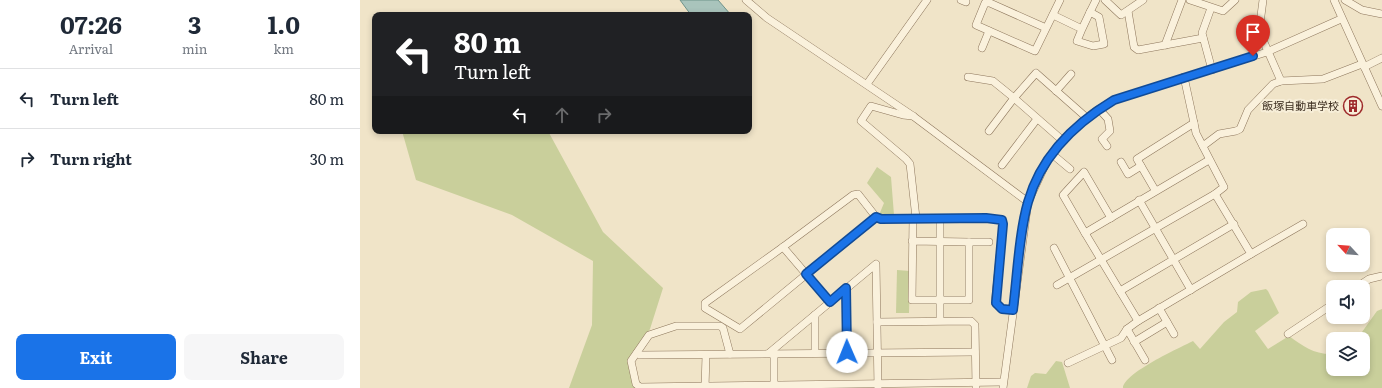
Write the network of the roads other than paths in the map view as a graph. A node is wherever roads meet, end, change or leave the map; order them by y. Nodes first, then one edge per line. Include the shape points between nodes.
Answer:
1 (746, 0) edge
2 (927, 0) edge
3 (961, 0) edge
4 (966, 0) edge
5 (1060, 0) edge
6 (1096, 0) edge
7 (1105, 0) edge
8 (1143, 0) edge
9 (1182, 0) edge
10 (1190, 0) edge
11 (1235, 0) edge
12 (1263, 0) edge
13 (1334, 0) edge
14 (1345, 0) edge
15 (1211, 8) junction
16 (1128, 11) junction
17 (1090, 12) junction
18 (1382, 14) edge
19 (1053, 15) junction
20 (1341, 19) junction
21 (1046, 28) junction
22 (1082, 29) junction
23 (989, 31) junction
24 (1203, 38) junction
25 (1165, 45) junction
26 (982, 48) dead end
27 (1267, 52) junction
28 (1382, 58) edge
29 (1363, 66) junction
30 (1212, 70) junction
31 (1071, 74) dead end
32 (968, 77) dead end
33 (1184, 77) junction
34 (1281, 81) junction
35 (867, 84) junction
36 (1056, 90) junction
37 (1014, 98) junction
38 (1382, 106) edge
39 (1099, 109) junction
40 (913, 116) junction
41 (1087, 118) junction
42 (1038, 119) junction
43 (1194, 123) junction
44 (989, 131) dead end
45 (1062, 140) junction
46 (1107, 146) dead end
47 (1203, 146) junction
48 (1052, 154) junction
49 (1209, 160) junction
50 (1121, 162) dead end
51 (1002, 165) dead end
52 (1141, 166) junction
53 (1070, 169) dead end
54 (1155, 190) junction
55 (1215, 194) junction
56 (1139, 200) junction
57 (1028, 202) junction
58 (876, 217) junction
59 (914, 218) junction
60 (1111, 218) junction
61 (940, 219) junction
62 (1234, 224) junction
63 (1303, 224) dead end
64 (1156, 229) junction
65 (1085, 233) junction
66 (912, 241) junction
67 (940, 242) junction
68 (970, 242) junction
69 (989, 242) dead end
70 (784, 247) junction
71 (1054, 248) dead end
72 (1251, 254) junction
73 (1174, 260) junction
74 (1102, 261) junction
75 (806, 274) junction
76 (1382, 276) edge
77 (1070, 278) junction
78 (1368, 280) edge
79 (1057, 285) dead end
80 (846, 288) junction
81 (1191, 290) junction
82 (1120, 291) junction
83 (940, 300) junction
84 (830, 302) junction
85 (1159, 308) junction
86 (1326, 309) edge
87 (1013, 310) junction
88 (815, 315) junction
89 (940, 317) dead end
90 (1138, 321) junction
91 (877, 322) junction
92 (1167, 322) junction
93 (1127, 329) junction
94 (1174, 334) dead end
95 (1288, 334) dead end
96 (1134, 342) junction
97 (1105, 347) junction
98 (847, 352) junction
99 (974, 352) junction
100 (637, 353) junction
101 (771, 353) junction
102 (815, 353) junction
103 (878, 353) junction
104 (730, 354) junction
105 (706, 355) junction
106 (1112, 360) dead end
107 (1144, 360) dead end
108 (1068, 363) dead end
109 (1003, 385) edge
110 (878, 386) edge
111 (976, 386) edge
112 (705, 387) edge
113 (774, 387) edge

1 - 35 street via 767,18
2 - 35 street
3 - 4 street
5 - 19 street
6 - 17 street
7 - 16 street via 1121,15
8 - 16 street
9 - 25 street
10 - 15 street
11 - 15 street via 1223,11
12 - 27 street via 1258,27
13 - 20 street
14 - 18 street via 1362,10
15 - 24 street via 1202,33
16 - 25 street via 1134,47 1138,50
17 - 22 street
17 - 22 street via 1099,17 1104,44 1093,46 1077,41
19 - 21 street
19 - 22 street
20 - 27 street
20 - 29 street
21 - 23 street via 1035,51
21 - 23 street via 985,3 976,25
23 - 26 street
24 - 25 street
24 - 30 street
27 - 30 street
27 - 34 street
28 - 29 street
29 - 34 street via 1323,79
29 - 38 street
30 - 33 street
31 - 36 street
32 - 37 street via 993,81
33 - 39 street via 1114,100
33 - 43 street
34 - 47 street via 1267,88 1248,110 1240,129 1219,134
35 - 40 street
36 - 37 street via 1036,72
36 - 41 street
37 - 42 street
37 - 44 street
39 - 41 street
39 - 46 street via 1110,124 1110,131 1102,139
40 - 57 street
40 - 59 street via 903,116 870,106 861,122 910,164
41 - 45 street
42 - 45 street
42 - 51 street
43 - 47 street
43 - 52 street via 1137,158
45 - 48 street
47 - 49 street
48 - 53 street
48 - 57 street via 1038,177
49 - 54 street
49 - 55 street via 1224,187
50 - 52 street via 1128,174
52 - 54 street
54 - 56 street
55 - 62 street
55 - 64 street
56 - 60 street
56 - 64 street
57 - 87 street
58 - 59 street
58 - 70 street via 858,194 853,195
58 - 75 street
59 - 61 street
59 - 66 street
60 - 65 street
60 - 65 street via 1084,172 1063,196
61 - 67 street
61 - 87 street via 1002,220 996,303 1002,309
62 - 72 street
62 - 73 street
63 - 72 street
64 - 73 street
64 - 74 street
65 - 74 street
66 - 67 street
66 - 83 street via 912,300
67 - 68 street
67 - 83 street
68 - 69 street
68 - 83 street via 969,300
70 - 75 street
70 - 75 street via 705,303 705,308 740,329
71 - 77 street
72 - 81 street
73 - 81 street
73 - 82 street
74 - 77 street
74 - 82 street
75 - 84 street
76 - 78 street
77 - 79 street
77 - 97 street
80 - 84 street
80 - 91 street via 876,264
80 - 98 street
81 - 85 street
82 - 90 street
83 - 89 street
84 - 88 street
85 - 90 street
85 - 92 street
86 - 95 street
87 - 109 street
88 - 101 street
88 - 102 street
90 - 93 street
91 - 99 street via 971,322 975,325
91 - 103 street
92 - 94 street
92 - 96 street
93 - 96 street
93 - 97 street via 1121,338
96 - 107 street
97 - 106 street
97 - 108 street
98 - 102 street
98 - 103 street
99 - 103 street
99 - 111 street
100 - 104 street via 649,335 676,326 720,326 724,328
100 - 105 street
100 - 112 street via 631,361 636,384 640,387
101 - 102 street
101 - 104 street
101 - 113 street
103 - 110 street
104 - 105 street
105 - 112 street
109 - 111 street
110 - 111 street
110 - 113 street
112 - 113 street

